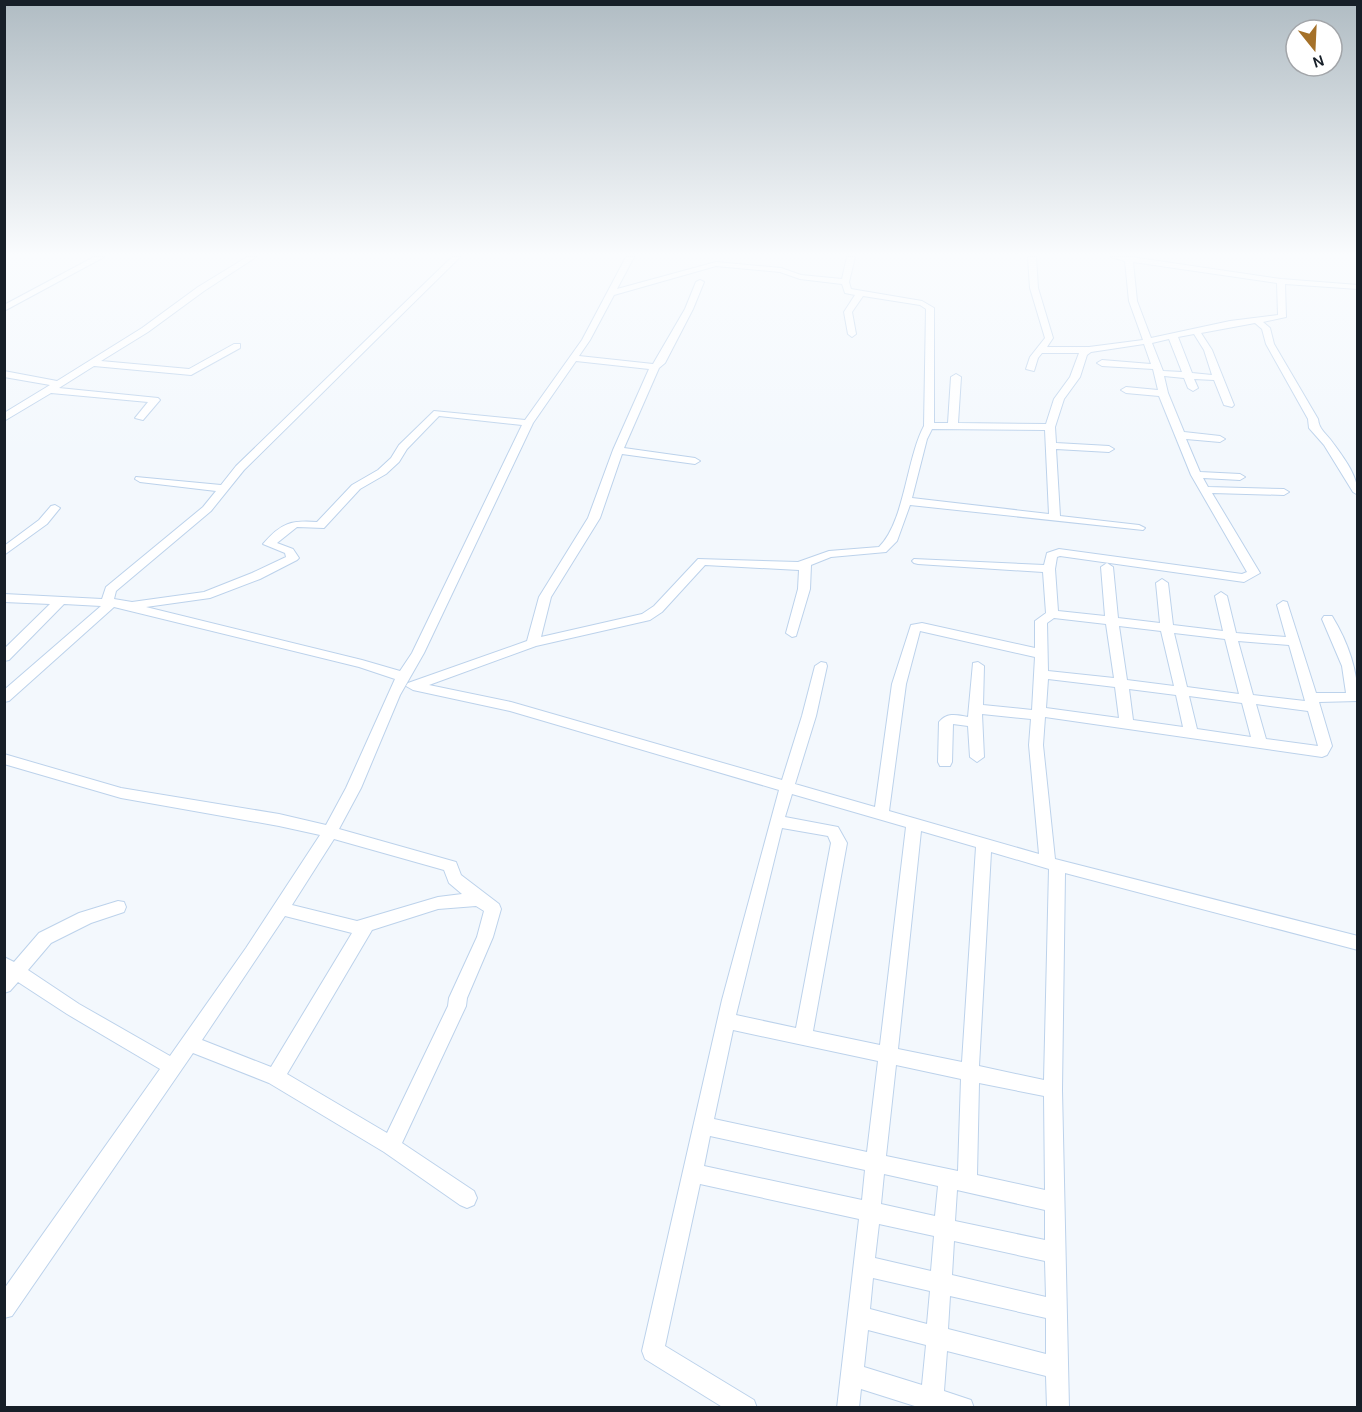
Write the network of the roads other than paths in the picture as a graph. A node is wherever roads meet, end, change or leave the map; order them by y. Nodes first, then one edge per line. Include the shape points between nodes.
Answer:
1 (152, 323) edge
2 (389, 323) edge
3 (595, 323) edge
4 (682, 323) edge
5 (850, 323) edge
6 (930, 323) edge
7 (1045, 323) edge
8 (1141, 323) edge
9 (1245, 323) edge
10 (1259, 323) edge
11 (1196, 332) junction
12 (852, 334) dead end
13 (1173, 337) junction
14 (1148, 342) junction
15 (237, 346) dead end
16 (1040, 350) junction
17 (1089, 350) junction
18 (572, 358) junction
19 (91, 363) junction
20 (1102, 363) dead end
21 (655, 367) junction
22 (1031, 369) dead end
23 (1158, 370) junction
24 (4, 374) edge
25 (1189, 375) junction
26 (956, 377) dead end
27 (1218, 378) junction
28 (54, 387) junction
29 (1193, 387) dead end
30 (1126, 390) dead end
31 (1163, 393) junction
32 (1229, 405) dead end
33 (4, 418) edge
34 (140, 418) dead end
35 (528, 423) junction
36 (953, 424) junction
37 (929, 426) junction
38 (1050, 427) junction
39 (1180, 435) junction
40 (1220, 439) dead end
41 (1052, 446) junction
42 (1109, 449) dead end
43 (618, 450) junction
44 (695, 461) dead end
45 (1196, 475) junction
46 (1240, 477) dead end
47 (140, 479) dead end
48 (225, 489) junction
49 (1204, 489) junction
50 (1284, 492) dead end
51 (1358, 492) edge
52 (906, 501) junction
53 (55, 508) dead end
54 (1055, 517) junction
55 (1138, 528) dead end
56 (4, 552) edge
57 (918, 561) dead end
58 (805, 564) junction
59 (1107, 567) dead end
60 (1049, 568) junction
61 (1162, 583) dead end
62 (1221, 596) dead end
63 (4, 598) edge
64 (114, 602) junction
65 (59, 603) junction
66 (135, 605) junction
67 (1283, 605) dead end
68 (1052, 614) junction
69 (1328, 619) dead end
70 (1113, 621) junction
71 (1167, 628) junction
72 (792, 633) dead end
73 (1230, 636) junction
74 (1294, 642) junction
75 (533, 643) junction
76 (1042, 654) junction
77 (4, 657) edge
78 (822, 666) dead end
79 (978, 666) dead end
80 (1042, 674) junction
81 (405, 682) junction
82 (1121, 683) junction
83 (1181, 690) junction
84 (4, 698) edge
85 (1247, 699) junction
86 (1312, 702) junction
87 (1038, 713) junction
88 (976, 715) junction
89 (1127, 724) junction
90 (1191, 733) junction
91 (1260, 743) junction
92 (978, 757) dead end
93 (4, 759) edge
94 (945, 762) dead end
95 (788, 785) junction
96 (881, 815) junction
97 (776, 821) junction
98 (914, 824) junction
99 (330, 832) junction
100 (984, 844) junction
101 (1053, 863) junction
102 (479, 899) junction
103 (118, 907) dead end
104 (281, 909) junction
105 (365, 927) junction
106 (1358, 943) edge
107 (8, 974) edge
108 (727, 1021) junction
109 (803, 1037) junction
110 (189, 1043) junction
111 (888, 1055) junction
112 (171, 1066) junction
113 (970, 1072) junction
114 (275, 1077) junction
115 (1053, 1090) junction
116 (705, 1125) junction
117 (391, 1146) junction
118 (876, 1163) junction
119 (694, 1173) junction
120 (958, 1181) junction
121 (467, 1198) dead end
122 (1055, 1202) junction
123 (870, 1213) junction
124 (945, 1229) junction
125 (1056, 1253) junction
126 (864, 1266) junction
127 (941, 1283) junction
128 (4, 1308) edge
129 (1057, 1310) junction
130 (858, 1317) junction
131 (938, 1338) junction
132 (1058, 1368) junction
133 (852, 1376) junction
134 (933, 1403) edge
135 (742, 1406) edge
136 (848, 1407) edge
137 (963, 1407) edge
138 (1058, 1407) edge

1 - 19 street
2 - 48 street via 240,468
3 - 18 street
4 - 21 street
5 - 12 street
6 - 37 street
7 - 16 street via 1049,338
8 - 14 street
9 - 11 street
10 - 51 street via 1266,328 1270,344 1313,419 1314,428 1328,443
11 - 13 street
11 - 27 street via 1208,350
13 - 14 street
13 - 25 street
14 - 17 street
14 - 23 street
15 - 19 street via 191,372
16 - 17 street
16 - 22 street
17 - 38 street via 1083,354 1075,377 1059,399
18 - 21 street
18 - 35 street
19 - 28 street
20 - 23 street
21 - 43 street
23 - 25 street
23 - 31 street
24 - 28 street
25 - 27 street
25 - 29 street
26 - 36 street
27 - 32 street
28 - 33 street
28 - 34 street via 155,400
30 - 31 street
31 - 39 street
35 - 66 street via 437,413 395,460 356,487 320,526 295,525 269,543 289,551 293,558 206,595
35 - 81 street
36 - 37 street
36 - 38 street
37 - 52 street
38 - 41 street
39 - 40 street
39 - 45 street
41 - 42 street
41 - 54 street
43 - 44 street
43 - 75 street via 594,518 545,597
45 - 46 street
45 - 49 street
47 - 48 street
48 - 64 street via 190,524 110,590
49 - 50 street
49 - 60 street via 1243,550 1254,573 1251,577 1066,552 1052,555
52 - 54 street
52 - 58 street via 891,541 882,550 841,552
53 - 56 street
54 - 55 street
57 - 60 street
58 - 72 street via 804,590
58 - 75 street via 702,561 646,616
59 - 70 street
60 - 68 street
61 - 71 street
62 - 73 street
63 - 65 street
64 - 65 street
64 - 66 street
64 - 84 street
65 - 77 street
66 - 81 street via 371,666
67 - 74 street
68 - 70 street
68 - 76 street via 1041,621
69 - 86 street via 1348,666 1353,698
70 - 71 street
70 - 82 street
71 - 73 street
71 - 83 street
73 - 74 street
73 - 85 street
74 - 86 street
75 - 81 street
76 - 80 street
76 - 96 street via 915,627 898,684
78 - 95 street
79 - 88 street
80 - 82 street
80 - 87 street
81 - 95 street via 511,707
81 - 99 street
82 - 83 street
82 - 89 street
83 - 85 street
83 - 90 street
85 - 86 street
85 - 91 street
86 - 91 street via 1325,746 1322,752
87 - 88 street
87 - 89 street
87 - 101 street via 1036,745
88 - 92 street
88 - 94 street via 946,722
89 - 90 street
90 - 91 street
93 - 99 street via 150,799
95 - 96 street
95 - 97 street
96 - 98 street
97 - 108 street
97 - 109 street via 833,831 839,843
98 - 100 street
98 - 111 street
99 - 102 street via 450,866 455,879
99 - 104 street
100 - 101 street
100 - 113 street
101 - 106 street
101 - 115 street
102 - 105 street via 438,903
102 - 117 street via 493,909 484,938
103 - 107 street via 45,938
104 - 105 street
104 - 110 street
105 - 114 street
107 - 112 street
108 - 109 street
108 - 116 street
109 - 111 street
110 - 112 street
110 - 114 street
111 - 113 street
111 - 118 street
112 - 128 street
113 - 115 street
113 - 120 street
114 - 117 street
115 - 122 street
116 - 118 street
116 - 119 street
117 - 121 street
118 - 120 street
118 - 123 street
119 - 123 street
119 - 135 street via 653,1351
120 - 122 street
120 - 124 street
122 - 125 street
123 - 124 street
123 - 126 street
124 - 125 street
124 - 127 street
125 - 129 street
126 - 127 street
126 - 130 street
127 - 129 street
127 - 131 street
129 - 132 street
130 - 131 street
130 - 133 street
131 - 132 street
131 - 134 street
132 - 138 street
133 - 134 street
133 - 136 street
134 - 137 street

